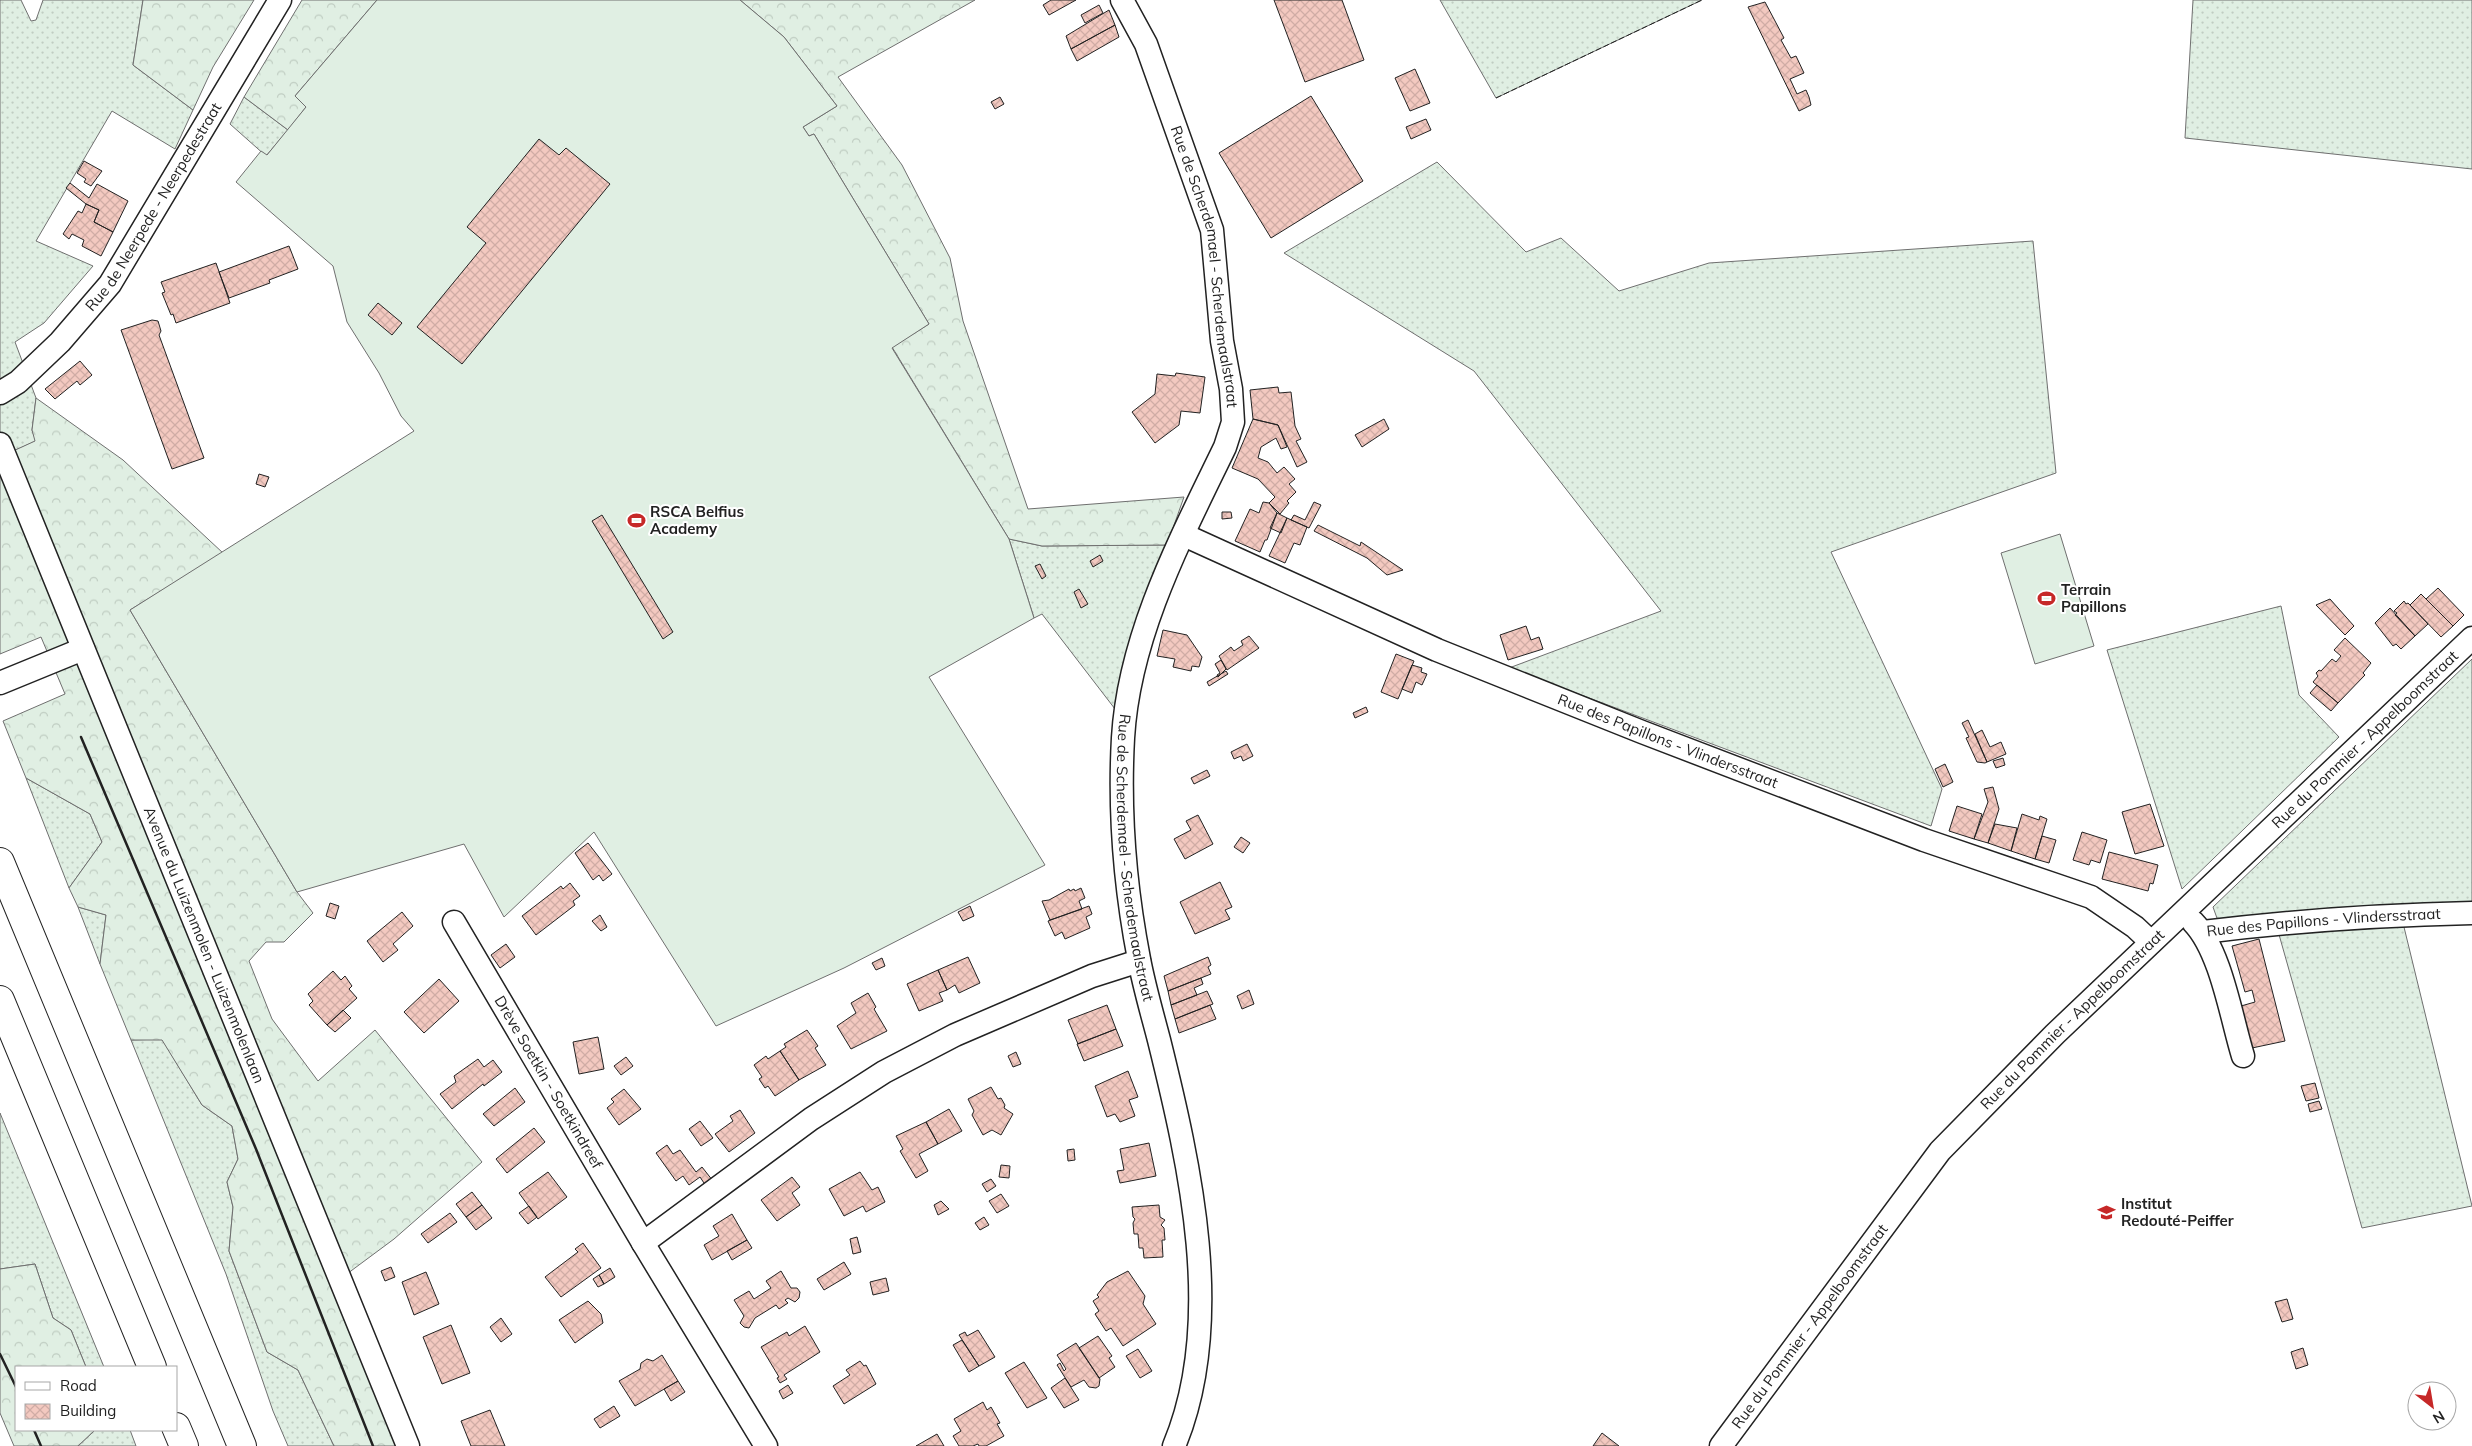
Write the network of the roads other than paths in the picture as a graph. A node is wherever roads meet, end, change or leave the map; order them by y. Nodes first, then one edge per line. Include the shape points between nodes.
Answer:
1 (280, 0) edge
2 (1122, 0) edge
3 (0, 393) edge
4 (0, 444) edge
5 (1184, 535) junction
6 (2472, 638) edge
7 (83, 649) junction
8 (0, 683) edge
9 (0, 862) edge
10 (2184, 912) junction
11 (2472, 913) edge
12 (454, 922) dead end
13 (2202, 932) junction
14 (2151, 942) junction
15 (1139, 960) junction
16 (0, 1000) edge
17 (2243, 1056) dead end
18 (643, 1243) junction
19 (152, 1366) edge
20 (178, 1431) edge
21 (184, 1446) edge
22 (242, 1446) edge
23 (408, 1446) edge
24 (766, 1446) edge
25 (1174, 1446) edge
26 (1721, 1446) edge

1 - 3 street, Rue de Neerpede - Neerpedestraat via 110,284 60,342 18,382
2 - 5 street, Rue de Scherdemael - Scherdemaalstraat via 1146,44 1212,230 1215,248 1222,341 1233,422 1225,447
4 - 7 street, Avenue du Luizenmolen - Luizenmolenlaan
5 - 14 street, Rue des Papillons - Vlindersstraat via 1436,650 1924,840 2090,896
5 - 15 street, Rue de Scherdemael - Scherdemaalstraat via 1151,610 1137,655 1123,736 1126,876
6 - 10 street, Rue du Pommier - Appelboomstraat
7 - 8 street
7 - 23 street, Avenue du Luizenmolen - Luizenmolenlaan
9 - 22 highway
10 - 13 street, Rue des Papillons - Vlindersstraat
10 - 14 street, Rue du Pommier - Appelboomstraat
11 - 13 street, Rue des Papillons - Vlindersstraat via 2306,920
12 - 18 street, Drève Soetkin - Soetkindreef
13 - 17 street via 2214,956
14 - 26 street, Rue du Pommier - Appelboomstraat via 2004,1084 1940,1151
15 - 18 street via 1092,976 947,1039 884,1072 811,1119
15 - 25 street, Rue de Scherdemael - Scherdemaalstraat via 1189,1171 1198,1250 1200,1316 1193,1376 1183,1424
16 - 19 highway
18 - 24 street, Drève Soetkin - Soetkindreef
20 - 21 highway

